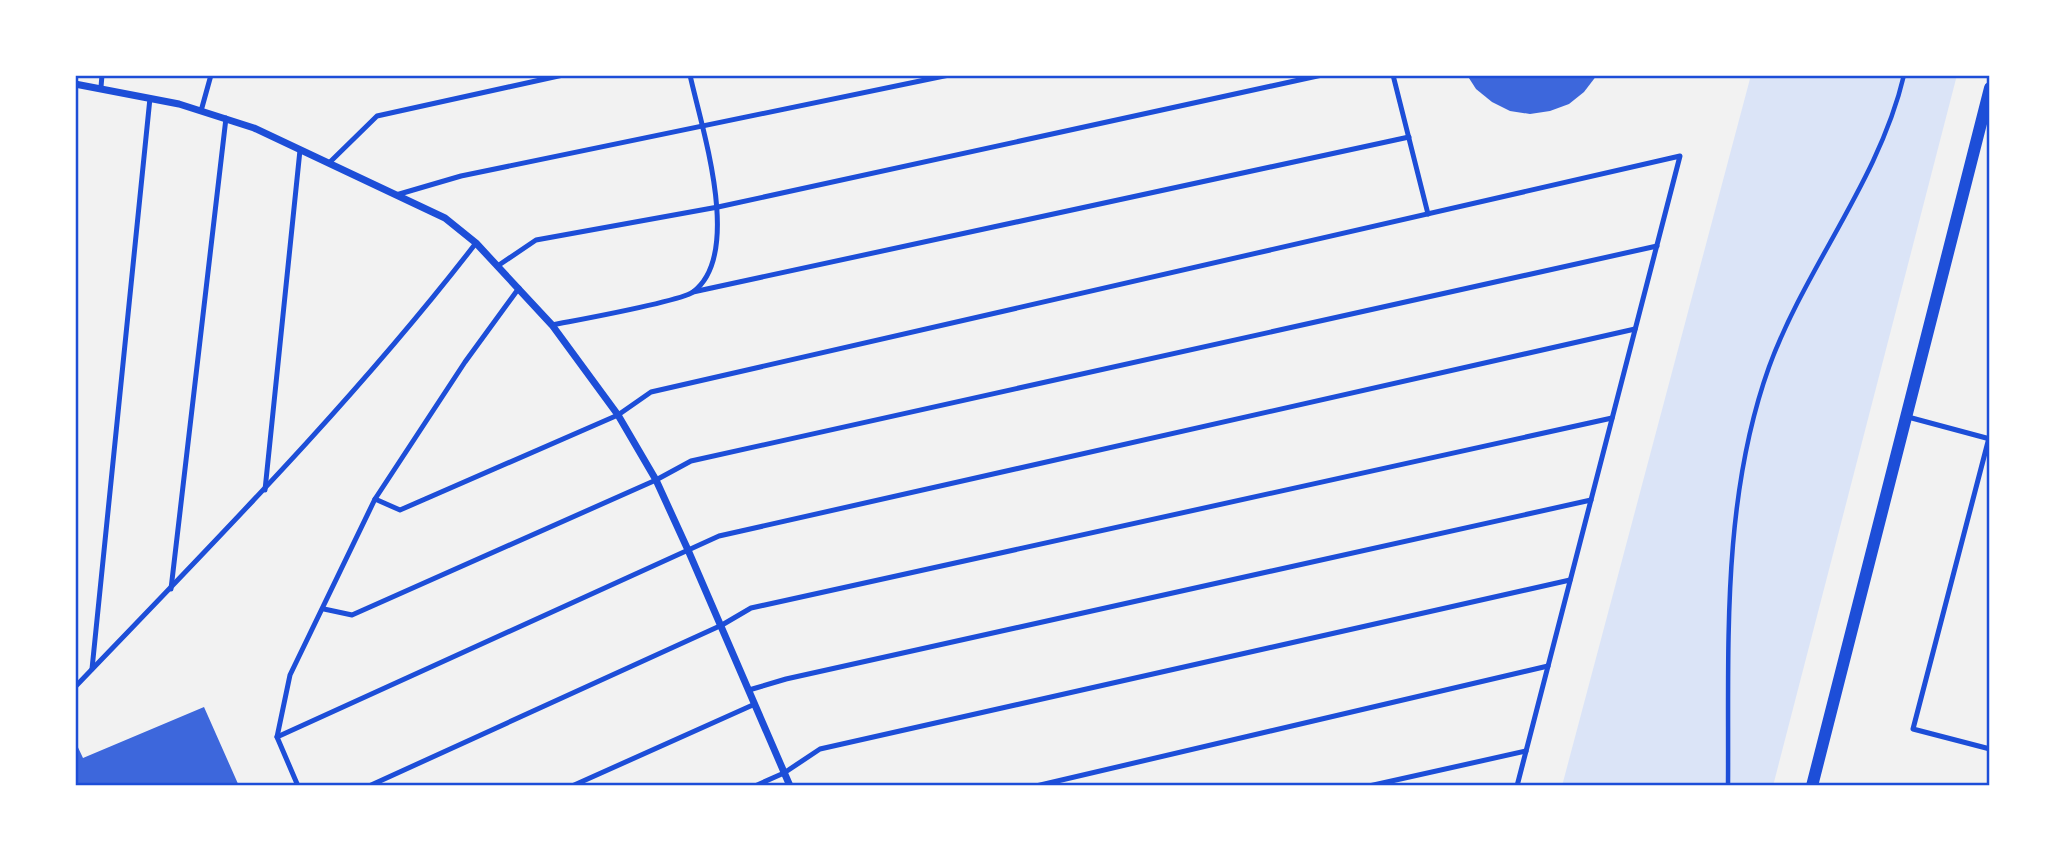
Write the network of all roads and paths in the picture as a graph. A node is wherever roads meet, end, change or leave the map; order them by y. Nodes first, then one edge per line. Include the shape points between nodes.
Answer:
1 (102, 75) edge
2 (211, 75) edge
3 (563, 75) edge
4 (690, 75) edge
5 (949, 75) edge
6 (1322, 75) edge
7 (1393, 75) edge
8 (1904, 75) edge
9 (75, 84) edge
10 (101, 88) junction
11 (1990, 88) edge
12 (150, 98) junction
13 (201, 111) junction
14 (226, 118) junction
15 (702, 128) junction
16 (1409, 137) junction
17 (300, 150) junction
18 (329, 163) junction
19 (396, 195) junction
20 (718, 208) junction
21 (1428, 214) junction
22 (476, 243) junction
23 (1657, 246) junction
24 (499, 265) junction
25 (519, 288) junction
26 (693, 292) junction
27 (552, 325) junction
28 (1635, 329) junction
29 (618, 415) junction
30 (1905, 416) junction
31 (1612, 418) junction
32 (1989, 437) edge
33 (656, 480) junction
34 (265, 490) junction
35 (375, 499) junction
36 (1591, 500) junction
37 (688, 550) junction
38 (1570, 580) junction
39 (171, 589) junction
40 (324, 609) junction
41 (722, 625) junction
42 (1548, 666) junction
43 (92, 670) junction
44 (75, 687) edge
45 (749, 690) junction
46 (755, 704) junction
47 (276, 737) junction
48 (1990, 749) edge
49 (1526, 751) junction
50 (784, 773) junction
51 (298, 786) edge
52 (369, 786) edge
53 (572, 786) edge
54 (755, 786) edge
55 (790, 786) edge
56 (1036, 786) edge
57 (1369, 786) edge
58 (1517, 786) edge
59 (1728, 786) edge
60 (1812, 786) edge

1 - 10 lane
2 - 13 lane
3 - 18 lane via 377,116
4 - 15 lane
5 - 15 lane
6 - 20 lane
7 - 16 lane
8 - 59 path via 1880,149 1787,323 1751,430 1731,558
9 - 10 street
10 - 12 street
11 - 30 street
12 - 13 street
12 - 43 lane
13 - 14 street
14 - 17 street
14 - 39 lane
15 - 19 lane via 461,176
15 - 20 lane
16 - 21 lane
16 - 26 lane
17 - 18 street
17 - 34 lane
18 - 19 street
19 - 22 street via 445,218
20 - 24 lane via 536,240
20 - 26 lane via 717,240 709,271
21 - 23 lane via 1679,156
21 - 29 lane via 651,392
22 - 24 street
22 - 34 lane via 409,330
23 - 28 lane
23 - 33 lane via 691,461
24 - 25 street
25 - 27 street
25 - 35 lane
26 - 27 lane
27 - 29 street
28 - 31 lane
28 - 37 lane via 719,536
29 - 33 street
29 - 35 lane via 400,510
30 - 32 lane
30 - 60 street
31 - 36 lane
31 - 41 lane via 751,608
32 - 48 lane via 1913,729
33 - 37 street
33 - 40 lane via 352,615
34 - 39 lane
35 - 40 lane
36 - 38 lane
36 - 45 lane
37 - 41 street
37 - 47 lane
38 - 42 lane
38 - 50 lane via 820,749
39 - 43 lane
40 - 47 lane via 290,676
41 - 45 street
41 - 52 lane
42 - 49 lane
42 - 56 lane
43 - 44 lane
45 - 46 street
46 - 50 street
46 - 53 lane
47 - 51 lane
49 - 57 lane
49 - 58 lane
50 - 54 lane
50 - 55 street

